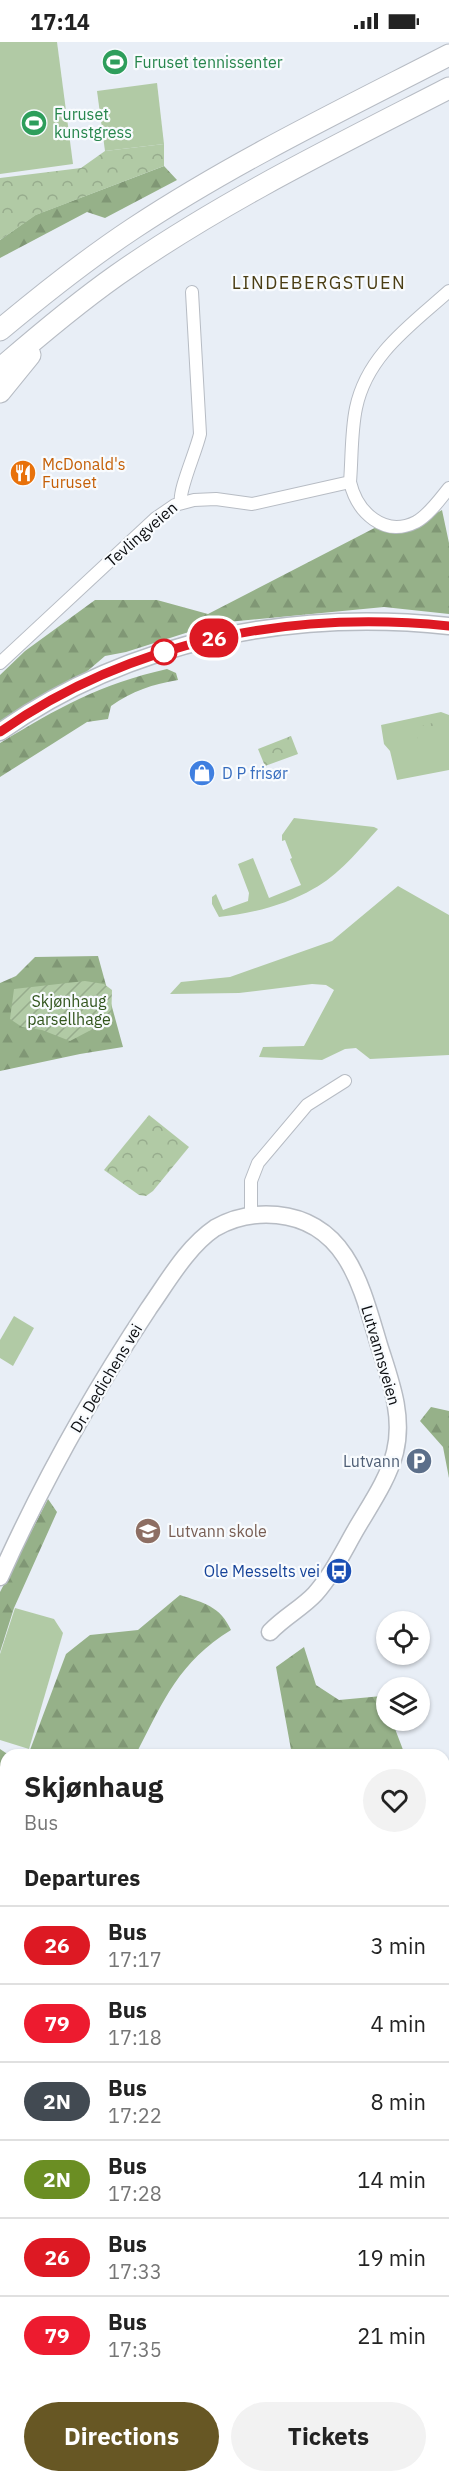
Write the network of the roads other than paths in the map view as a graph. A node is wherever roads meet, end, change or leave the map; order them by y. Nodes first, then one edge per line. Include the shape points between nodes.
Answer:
1 (449, 55) edge
2 (449, 88) edge
3 (449, 291) edge
4 (192, 292) dead end
5 (50, 327) junction
6 (0, 330) edge
7 (0, 369) edge
8 (0, 392) edge
9 (350, 483) junction
10 (449, 488) edge
11 (181, 503) junction
12 (449, 626) edge
13 (0, 663) edge
14 (0, 732) edge
15 (345, 1081) dead end
16 (251, 1215) junction
17 (0, 1576) edge
18 (270, 1632) dead end

1 - 6 highway via 290,137 168,206 99,252
2 - 5 highway via 222,208 116,276
3 - 9 street via 395,338 367,377 355,410
4 - 11 street, Tevlingveien via 200,434 180,494
5 - 7 highway
5 - 8 highway
9 - 10 street via 353,496 367,515 383,525 394,526 421,519
9 - 11 street via 252,504 205,498
11 - 13 street, Tevlingveien via 156,518
12 - 14 street via 335,621 249,630 190,644 95,678
15 - 16 street via 307,1105 258,1163 251,1181
16 - 17 street, Dr. Dedichens vei via 226,1223 205,1236 184,1258 101,1383
16 - 18 street, Lutvannsveien via 287,1216 309,1224 328,1236 346,1257 364,1297 392,1387 398,1420 396,1451 389,1472 334,1566 314,1595

